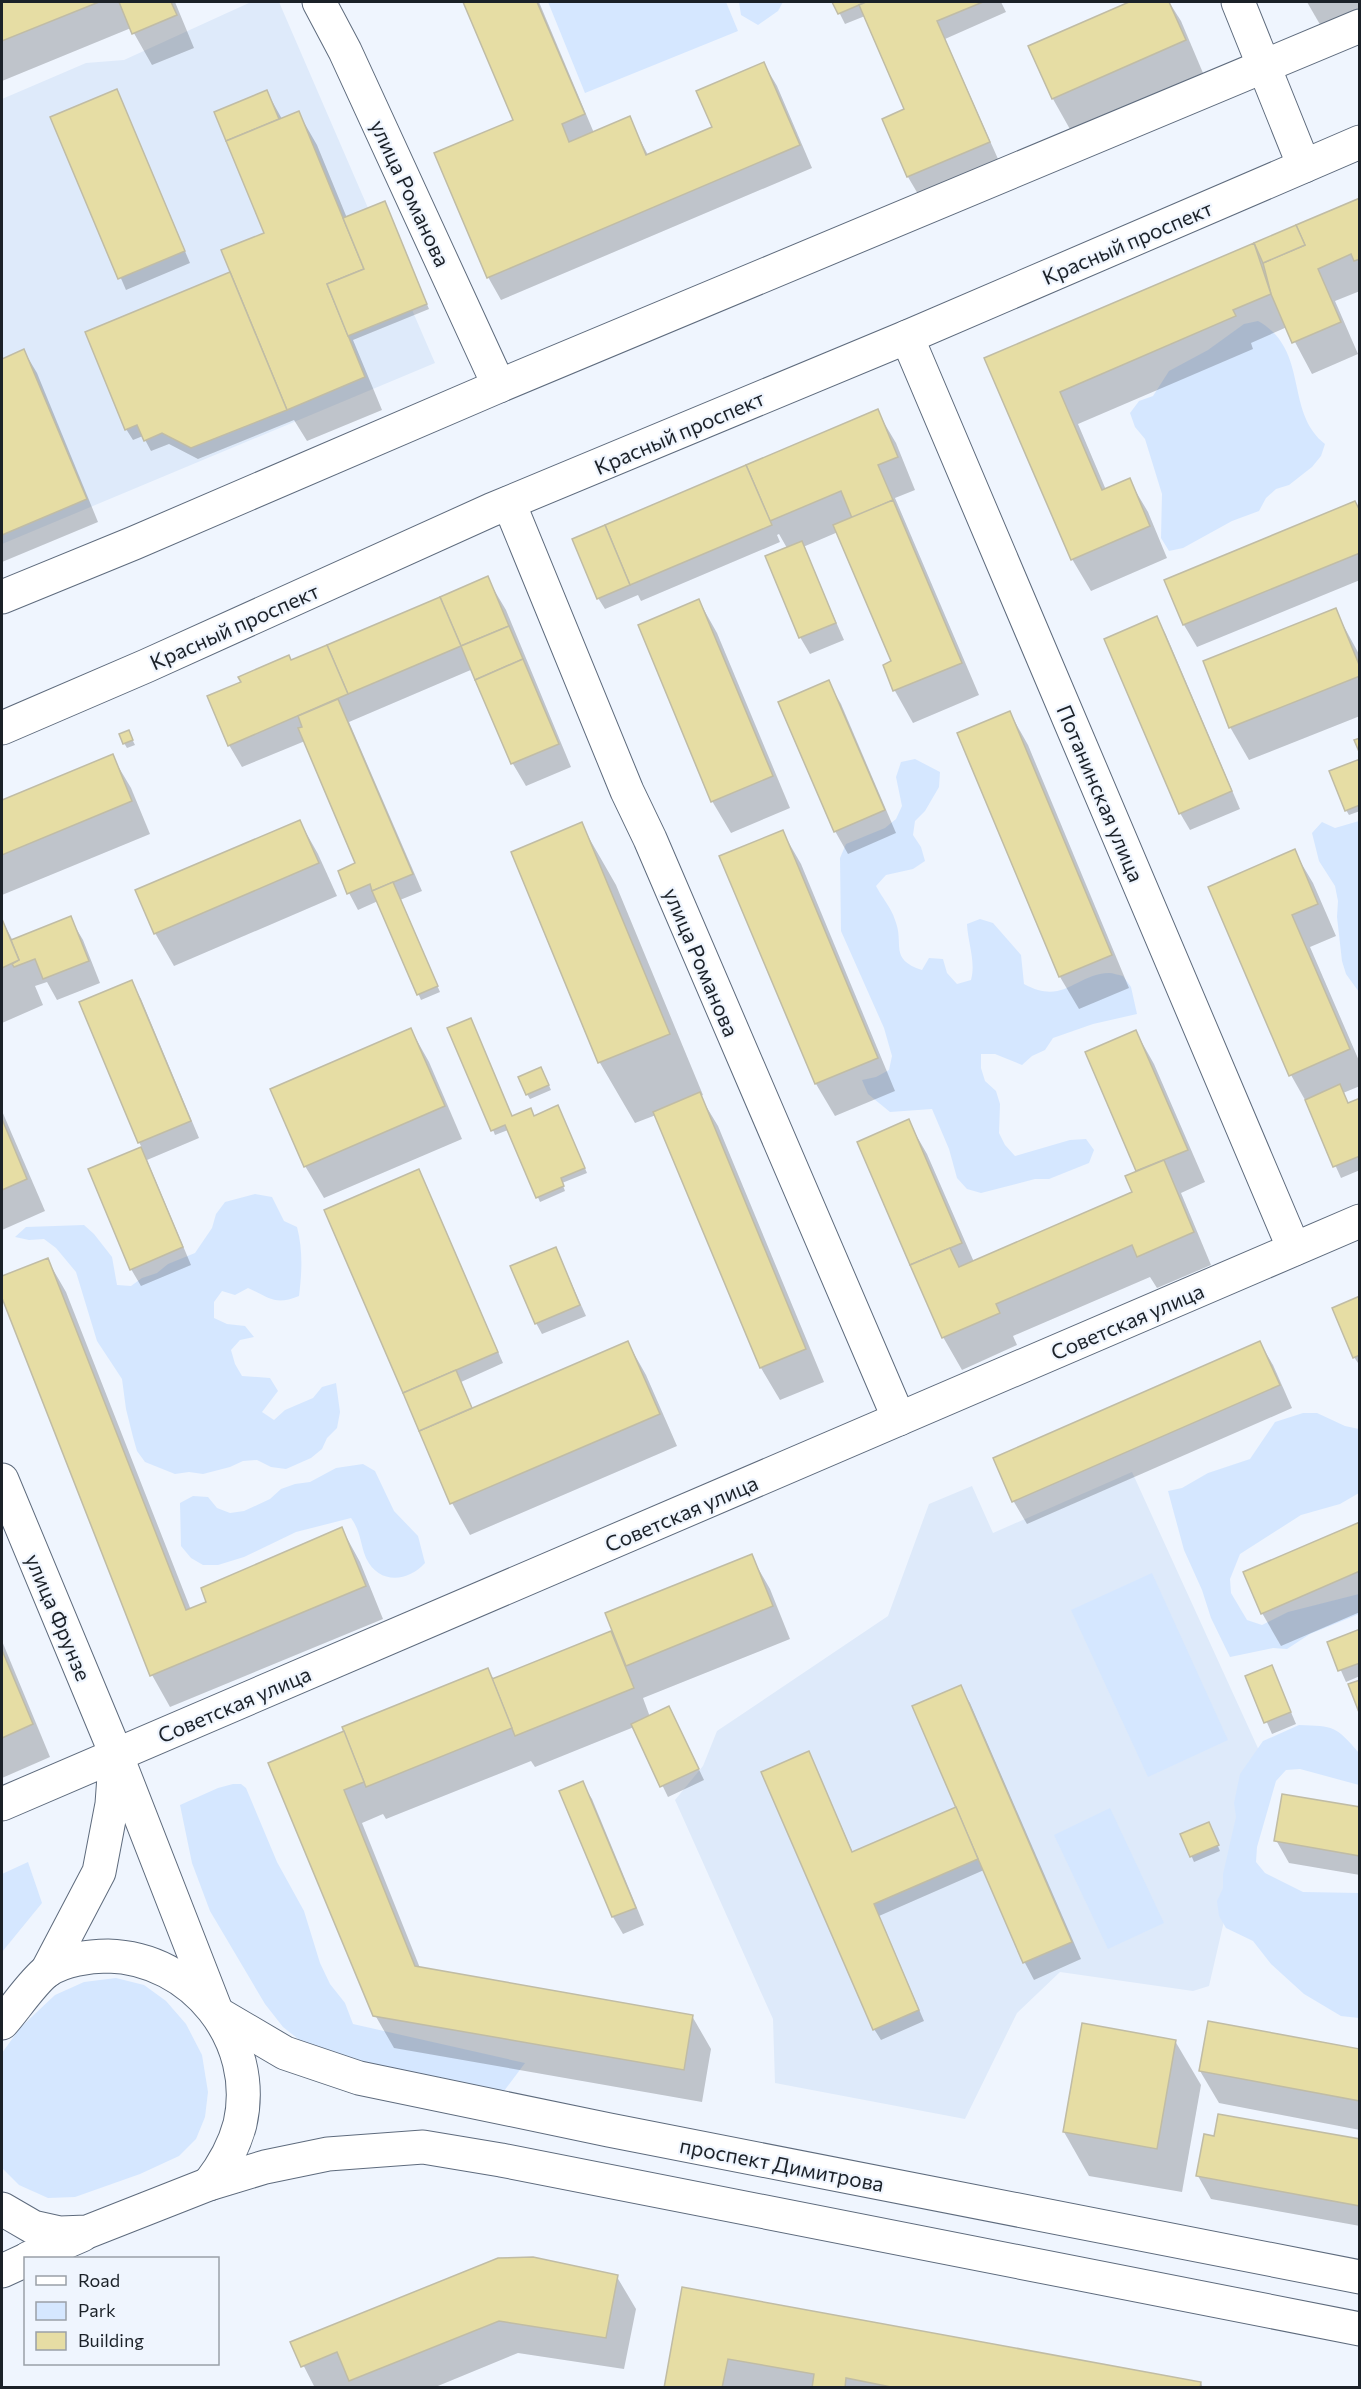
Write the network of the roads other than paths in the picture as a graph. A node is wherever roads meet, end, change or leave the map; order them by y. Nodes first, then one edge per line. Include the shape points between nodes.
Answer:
1 (319, 2) edge
2 (1238, 2) edge
3 (1359, 26) edge
4 (1264, 66) junction
5 (1359, 142) edge
6 (1304, 165) junction
7 (907, 337) junction
8 (499, 386) junction
9 (509, 503) junction
10 (2, 597) edge
11 (2, 728) edge
12 (1359, 1221) edge
13 (1294, 1250) junction
14 (899, 1419) junction
15 (2, 1480) edge
16 (116, 1754) junction
17 (2, 1804) edge
18 (47, 1971) junction
19 (217, 2013) junction
20 (2, 2024) edge
21 (209, 2184) junction
22 (2, 2210) edge
23 (87, 2232) junction
24 (31, 2257) edge
25 (24, 2260) edge
26 (2, 2271) edge
27 (1359, 2277) edge
28 (1359, 2329) edge

1 - 8 main road, улица Романова
2 - 4 main road
3 - 4 main road
4 - 6 main road
4 - 8 main road
5 - 6 main road, Красный проспект
6 - 7 main road, Красный проспект
7 - 9 main road, Красный проспект
7 - 13 main road, Потанинская улица
8 - 10 main road
9 - 11 main road, Красный проспект
9 - 14 main road, улица Романова via 627,791
12 - 13 main road, Советская улица
13 - 14 main road, Советская улица
14 - 16 main road, Советская улица
15 - 16 main road, улица Фрунзе
16 - 17 main road, Советская улица
16 - 18 main road, улица Фрунзе via 112,1804 99,1872
16 - 19 main road, улица Фрунзе
18 - 19 main road via 75,1959 98,1956 143,1961 185,1981
18 - 20 main road
19 - 21 main road via 237,2055 243,2100 233,2145
19 - 27 main road, проспект Димитрова via 285,2053 359,2078
21 - 23 main road
21 - 28 main road via 328,2154 423,2147
22 - 23 main road via 33,2227 60,2233
23 - 24 main road
25 - 26 main road

